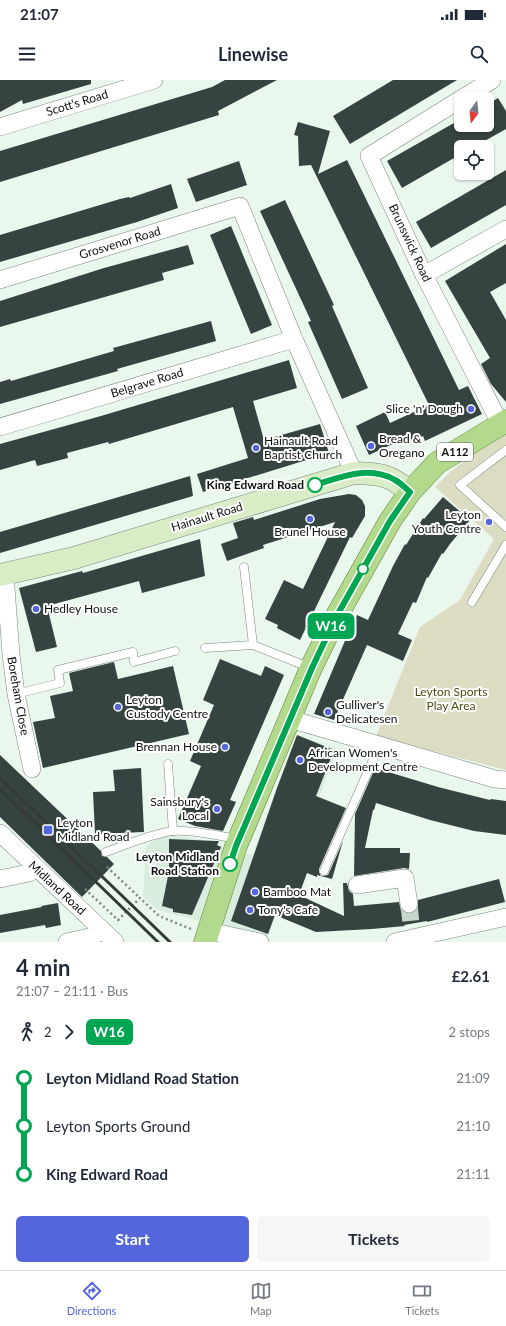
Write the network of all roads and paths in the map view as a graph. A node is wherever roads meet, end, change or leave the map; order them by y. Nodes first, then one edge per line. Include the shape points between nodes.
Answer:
1 (154, 80) edge
2 (492, 80) edge
3 (472, 92) edge
4 (454, 103) edge
5 (0, 127) edge
6 (506, 229) edge
7 (424, 274) junction
8 (0, 280) edge
9 (294, 339) junction
10 (504, 423) edge
11 (0, 427) edge
12 (506, 450) edge
13 (354, 473) junction
14 (410, 492) junction
15 (506, 527) edge
16 (506, 545) edge
17 (244, 567) dead end
18 (3, 575) edge
19 (472, 602) dead end
20 (252, 645) junction
21 (205, 648) dead end
22 (175, 651) dead end
23 (312, 668) junction
24 (16, 694) junction
25 (290, 719) junction
26 (379, 746) junction
27 (168, 764) dead end
28 (32, 769) dead end
29 (506, 780) edge
30 (173, 831) junction
31 (0, 833) edge
32 (239, 840) junction
33 (106, 852) dead end
34 (36, 867) junction
35 (107, 867) dead end
36 (324, 871) dead end
37 (0, 879) edge
38 (357, 884) dead end
39 (85, 889) dead end
40 (140, 898) junction
41 (408, 904) tunnel mouth
42 (506, 917) edge
43 (101, 929) junction
44 (201, 934) edge
45 (67, 942) edge
46 (115, 942) edge
47 (260, 942) edge
48 (395, 942) edge

1 - 5 street, Scott's Road
2 - 3 street, Brunswick Road
4 - 7 street, Brunswick Road via 369,156
6 - 7 street
7 - 10 street, Brunswick Road
8 - 9 street, Grosvenor Road via 240,206
9 - 11 street, Belgrave Road
9 - 13 street
10 - 14 main road, A112 via 437,463
12 - 15 lane via 460,485
13 - 14 street, Hainault Road via 388,476
13 - 18 street, Hainault Road via 74,558
14 - 23 main road, A112 via 390,521 335,619
16 - 19 lane
17 - 20 lane
18 - 24 street, Boreham Close
20 - 21 lane
20 - 23 lane
22 - 24 lane via 134,662 133,652 58,670 60,683
23 - 25 main road, A112
24 - 28 street, Boreham Close
25 - 26 street
25 - 32 main road, A112
26 - 29 street
26 - 36 lane
27 - 30 lane
30 - 32 lane
30 - 33 lane
31 - 34 street, Midland Road
32 - 44 main road, A112
34 - 37 street via 29,873
34 - 43 street, Midland Road
35 - 40 path
38 - 41 street via 405,878
39 - 40 path via 118,920
40 - 44 path via 159,916
42 - 48 street via 412,931
43 - 45 street via 94,936
43 - 46 street, Midland Road
44 - 47 street

